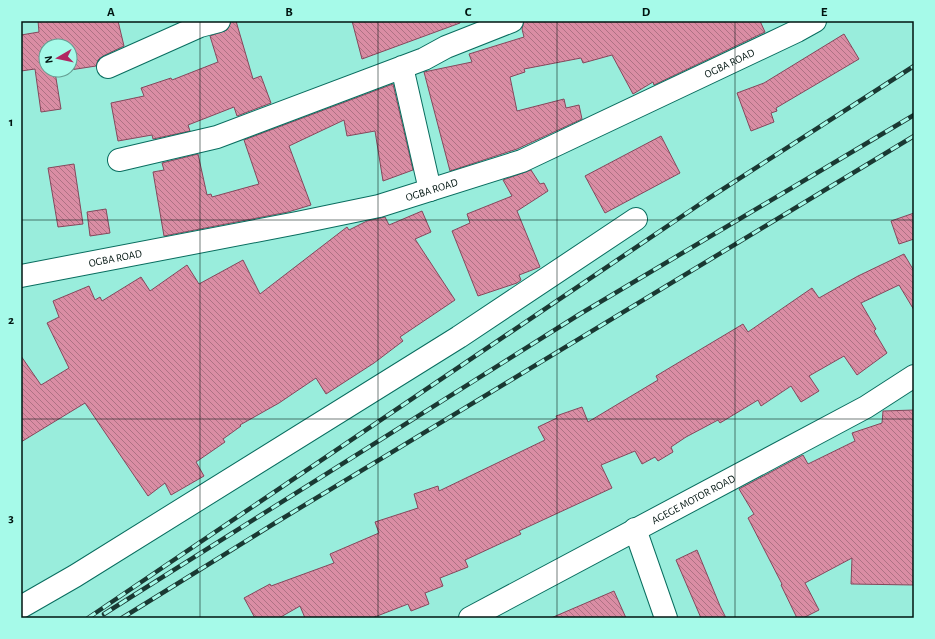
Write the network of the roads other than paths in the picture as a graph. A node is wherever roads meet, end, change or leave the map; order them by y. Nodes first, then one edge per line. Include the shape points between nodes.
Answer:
1 (219, 21) edge
2 (512, 21) edge
3 (815, 21) edge
4 (108, 67) dead end
5 (402, 67) junction
6 (119, 160) dead end
7 (430, 190) junction
8 (636, 219) dead end
9 (21, 276) edge
10 (914, 376) edge
11 (635, 529) junction
12 (21, 607) edge
13 (470, 618) edge
14 (666, 618) edge

1 - 4 street via 200,26
2 - 5 street
3 - 7 street, OGBA ROAD via 797,32 522,161
5 - 6 street via 217,137
5 - 7 street
7 - 9 street, OGBA ROAD via 379,206
8 - 12 street via 459,337
10 - 11 street, AGEGE MOTOR ROAD via 866,407
11 - 13 street, AGEGE MOTOR ROAD
11 - 14 street

